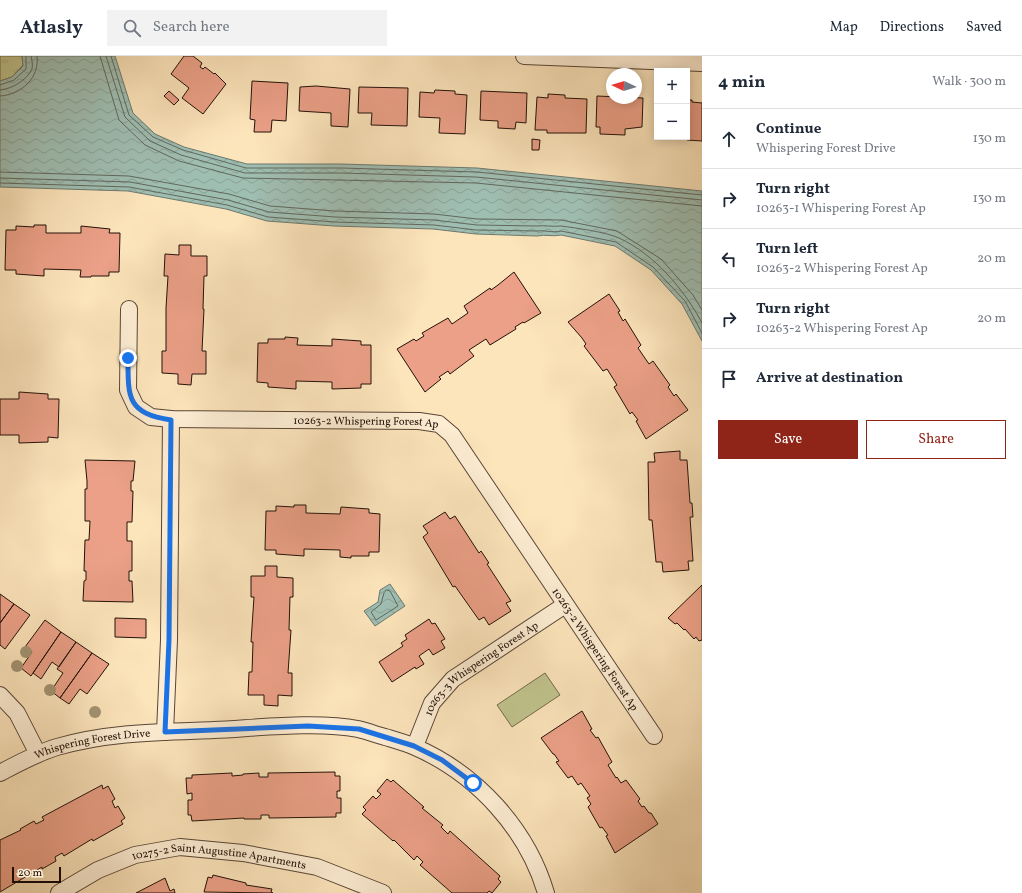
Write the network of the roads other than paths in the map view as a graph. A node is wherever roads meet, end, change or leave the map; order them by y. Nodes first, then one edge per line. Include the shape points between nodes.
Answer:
1 (524, 56) edge
2 (702, 63) edge
3 (129, 309) dead end
4 (171, 420) junction
5 (565, 604) junction
6 (0, 694) edge
7 (165, 732) junction
8 (654, 736) dead end
9 (414, 746) junction
10 (38, 754) junction
11 (0, 773) edge
12 (59, 893) edge
13 (383, 893) edge
14 (546, 893) edge

1 - 2 street
3 - 4 street, 10263-2 Whispering Forest Ap via 128,390 136,407 151,417
4 - 5 street, 10263-2 Whispering Forest Ap via 401,420 439,424 452,435
4 - 7 street via 169,640
5 - 8 street, 10263-2 Whispering Forest Ap
5 - 9 street, 10263-3 Whispering Forest Ap via 453,679 432,703
6 - 10 street via 17,713
7 - 9 street, Whispering Forest Drive via 338,727 359,729
7 - 10 street, Whispering Forest Drive via 121,734 76,742
9 - 14 street, Whispering Forest Drive via 442,760 473,783 496,806 524,842
10 - 11 street, Whispering Forest Drive
12 - 13 street, 10275-2 Saint Augustine Apartments via 98,870 136,855 180,847 243,853 317,867

